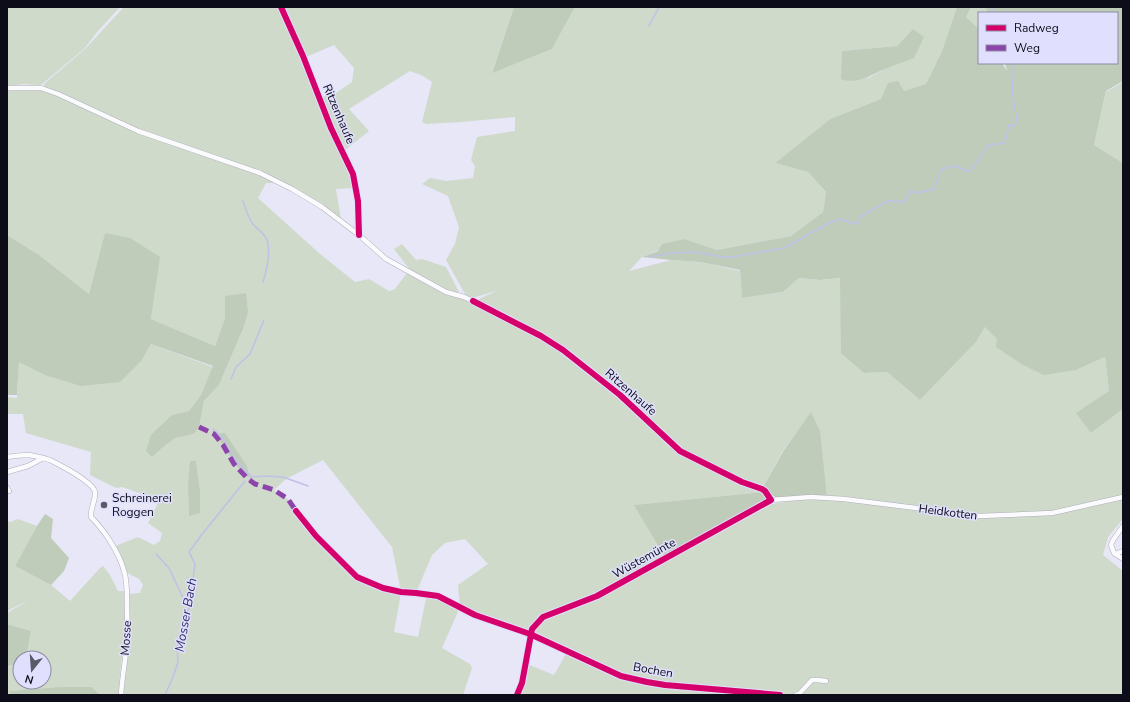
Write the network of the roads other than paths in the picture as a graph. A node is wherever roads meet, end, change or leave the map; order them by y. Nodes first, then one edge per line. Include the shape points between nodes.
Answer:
1 (281, 7) edge
2 (7, 88) edge
3 (359, 234) junction
4 (7, 457) edge
5 (43, 458) junction
6 (7, 472) edge
7 (1123, 497) edge
8 (771, 500) junction
9 (296, 511) dead end
10 (1123, 526) edge
11 (1123, 551) edge
12 (1115, 554) junction
13 (1123, 559) edge
14 (530, 634) junction
15 (826, 681) dead end
16 (121, 695) edge
17 (517, 695) edge
18 (780, 695) edge
19 (796, 695) edge

1 - 3 street, Ritzenhaufe via 353,174 358,201
2 - 3 street, Ritzenhaufe via 41,88 138,131 260,173 322,207
3 - 8 street, Ritzenhaufe via 386,259 446,292 480,304 542,336 620,395 680,451 742,482 762,488
4 - 5 street via 29,455
5 - 6 street via 28,466
5 - 16 street, Mosse via 72,472 95,491 90,517 101,527 124,571 128,626
7 - 8 street, Heidkotten via 1052,513 980,516 844,499 811,497
8 - 14 street, Wüstemünte via 603,593 543,617
9 - 14 street via 316,536 357,577 383,588 438,596 475,615
10 - 12 street via 1111,543
11 - 12 street
12 - 13 street
14 - 17 street, Wüstemünte via 522,683
14 - 18 street, Bochen via 616,673 647,682
15 - 19 street via 812,680

